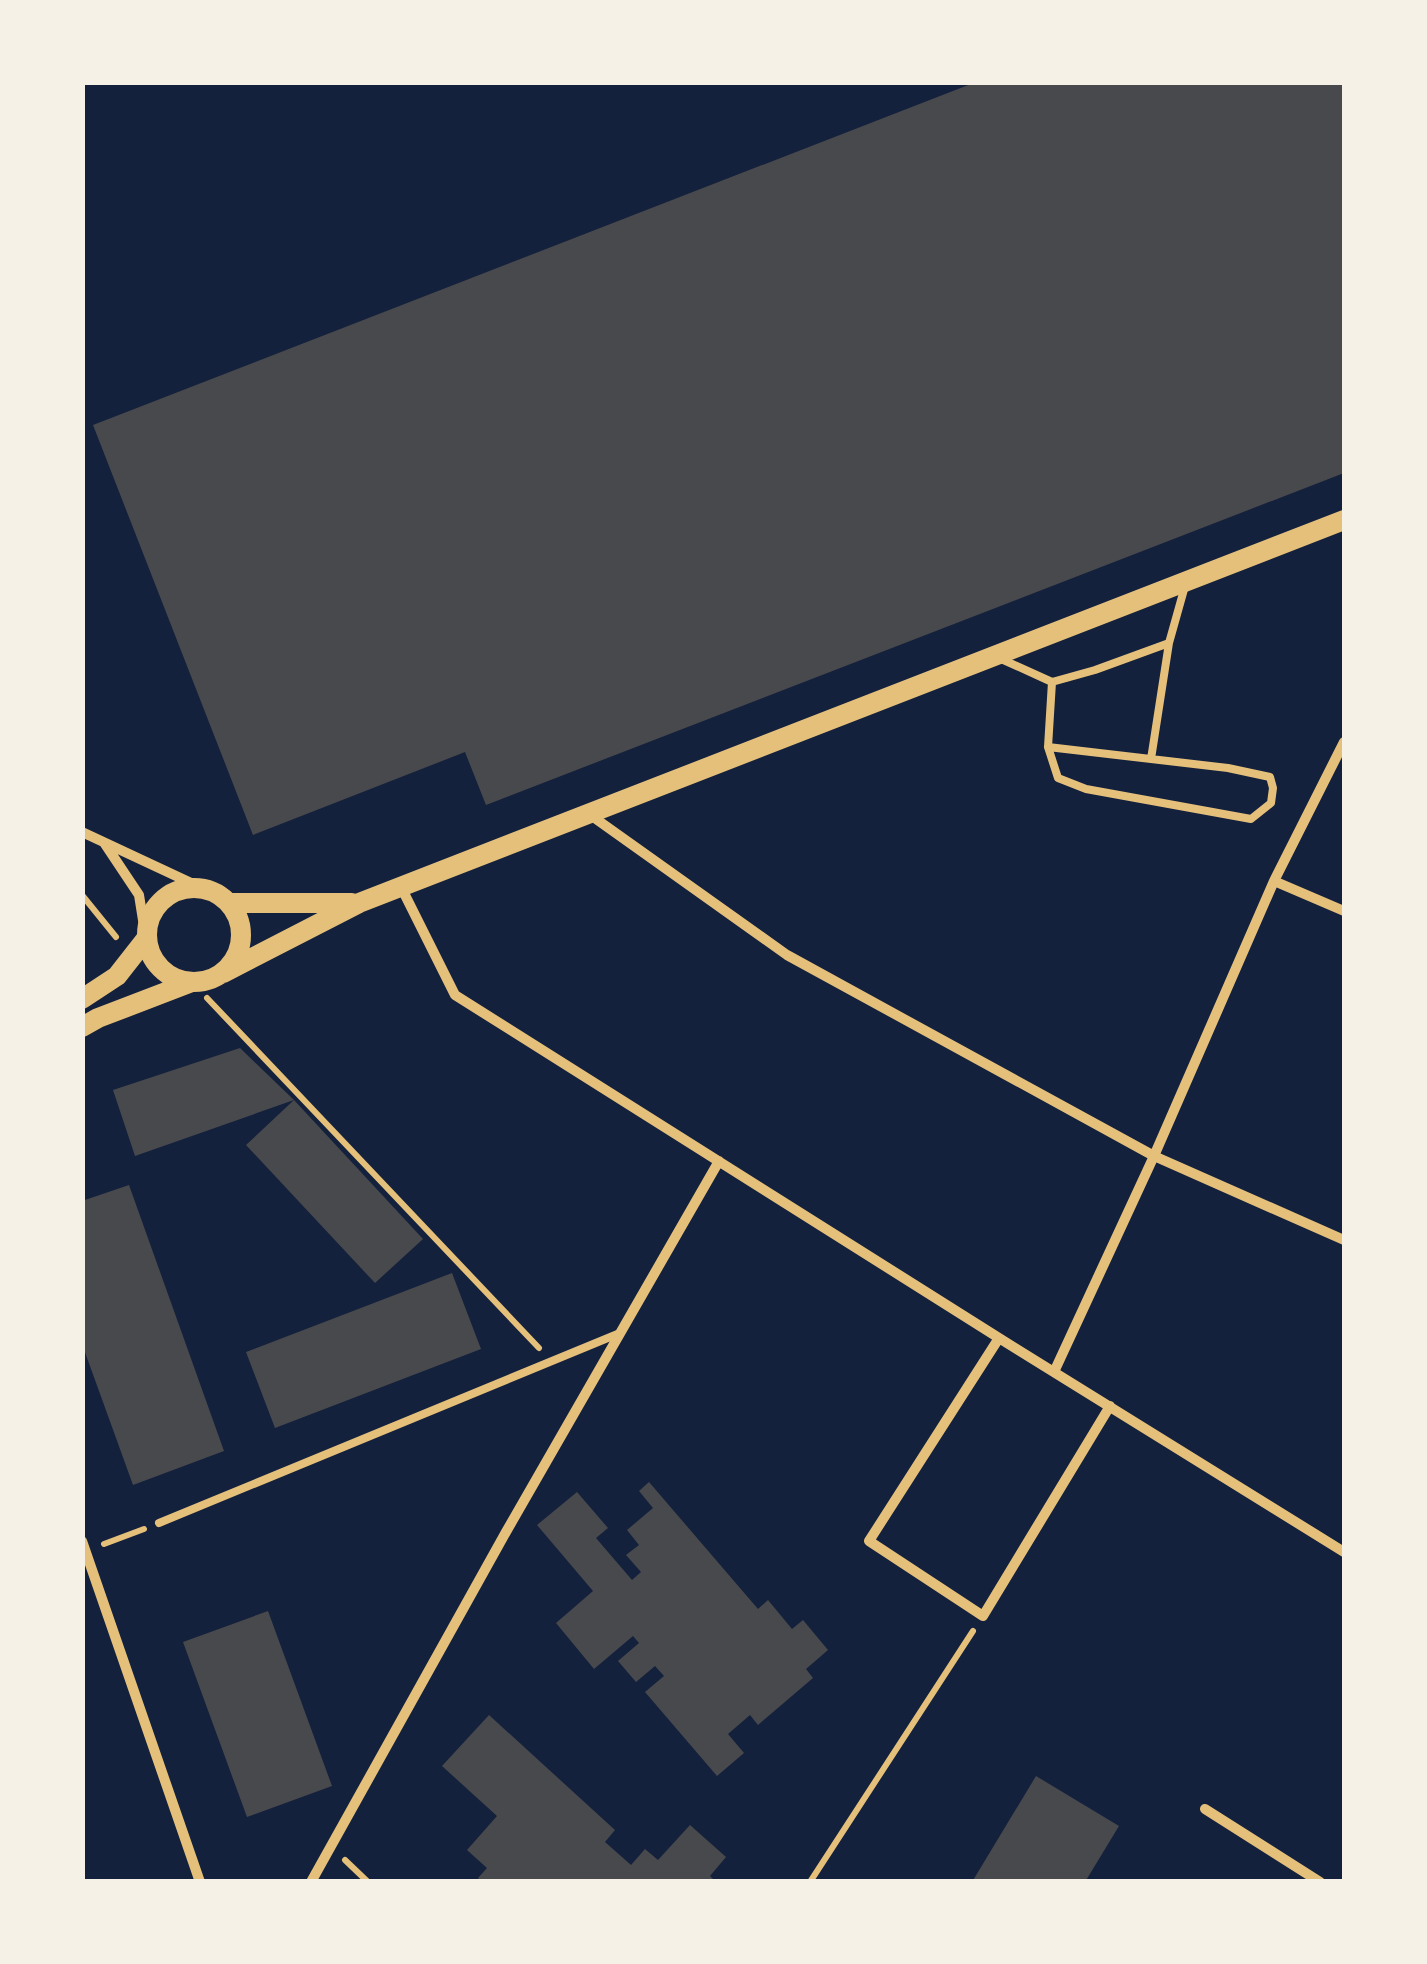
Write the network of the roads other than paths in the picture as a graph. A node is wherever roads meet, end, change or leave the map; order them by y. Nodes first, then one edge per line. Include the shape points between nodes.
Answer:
1 (1344, 520) edge
2 (1187, 581) junction
3 (1169, 643) junction
4 (995, 656) junction
5 (1052, 682) junction
6 (1344, 742) edge
7 (1048, 747) junction
8 (1150, 758) junction
9 (588, 814) junction
10 (82, 832) edge
11 (105, 843) junction
12 (1274, 880) junction
13 (401, 887) junction
14 (204, 889) junction
15 (229, 903) junction
16 (359, 903) junction
17 (1344, 911) edge
18 (146, 938) junction
19 (223, 973) junction
20 (192, 982) junction
21 (82, 999) edge
22 (82, 1026) edge
23 (1154, 1156) junction
24 (719, 1161) junction
25 (1344, 1240) edge
26 (620, 1333) junction
27 (999, 1338) junction
28 (1054, 1372) junction
29 (1110, 1406) junction
30 (159, 1523) road end
31 (84, 1546) edge
32 (1344, 1552) edge
33 (1205, 1808) dead end
34 (200, 1882) edge
35 (311, 1882) edge
36 (1320, 1882) edge

1 - 2 main road
2 - 3 lane
2 - 4 main road
3 - 5 lane
3 - 8 lane
4 - 5 lane
4 - 9 main road
5 - 7 lane
6 - 12 street
7 - 8 lane
7 - 8 lane via 1058,778 1086,789 1251,819 1271,803 1270,776
9 - 13 main road
9 - 23 street via 786,956
10 - 11 street
11 - 14 street
11 - 18 street via 139,895
12 - 17 street
12 - 23 street
13 - 16 main road
13 - 24 street via 454,995
14 - 15 main road
14 - 18 main road via 179,890 157,905
15 - 16 main road
15 - 19 main road via 241,942
16 - 19 main road
18 - 20 main road via 158,967
18 - 21 main road via 117,976
19 - 20 main road
20 - 22 main road
23 - 25 street
23 - 28 street
24 - 26 street
24 - 27 street
26 - 30 lane
26 - 35 street
27 - 28 street
27 - 29 street via 869,1542 983,1616
28 - 29 street
29 - 32 street
31 - 34 street
33 - 36 street

